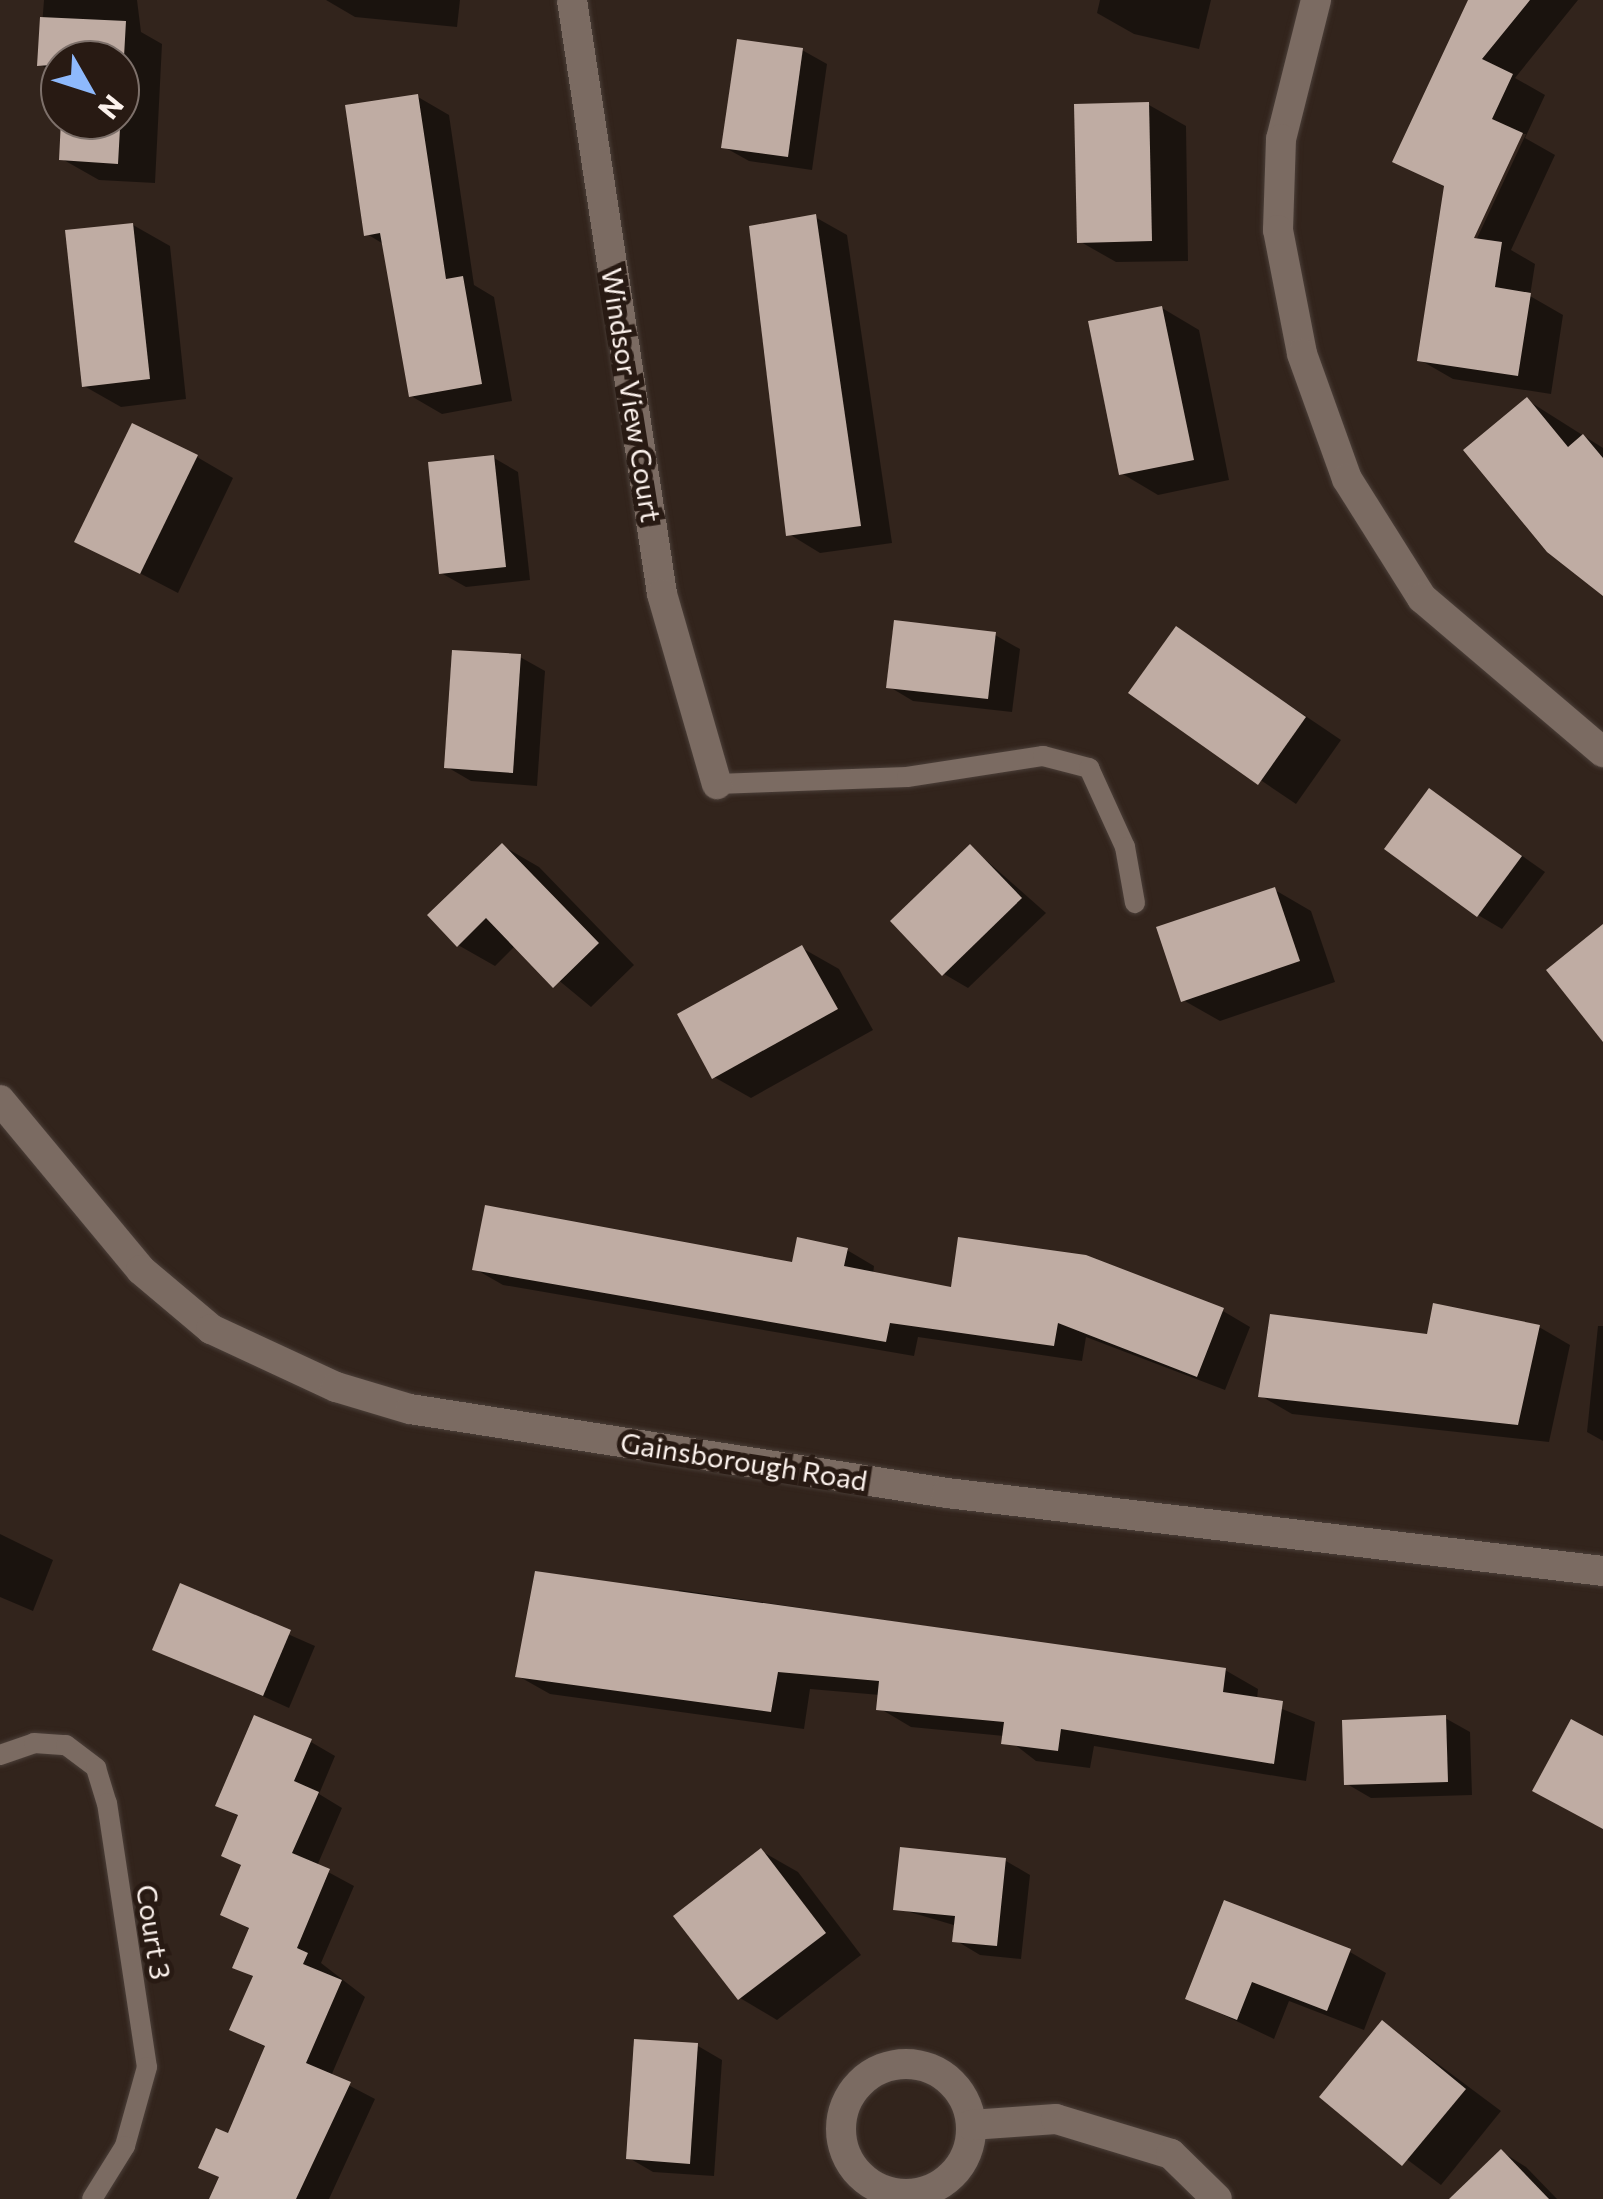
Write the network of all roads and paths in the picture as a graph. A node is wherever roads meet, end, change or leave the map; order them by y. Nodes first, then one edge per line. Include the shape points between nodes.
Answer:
1 (572, 0) edge
2 (1316, 0) edge
3 (1603, 752) edge
4 (718, 784) joint
5 (1135, 904) dead end
6 (0, 1100) edge
7 (1603, 1571) edge
8 (0, 1755) edge
9 (971, 2125) junction
10 (92, 2199) edge
11 (1217, 2199) edge

1 - 4 street, Windsor View Court via 662,594
2 - 3 street via 1282,140 1278,230 1302,354 1348,479 1422,598
4 - 5 lane via 907,777 1042,756 1089,768 1126,848
6 - 7 street, Gainsborough Road via 140,1270 212,1328 336,1387 410,1409 947,1493
8 - 10 lane, Court 3 via 34,1743 66,1745 96,1768 107,1803 147,2067 125,2146
9 - 9 street via 957,2087 902,2063 864,2078 841,2132 856,2170 910,2194 948,2179
9 - 11 street via 1056,2119 1171,2154

